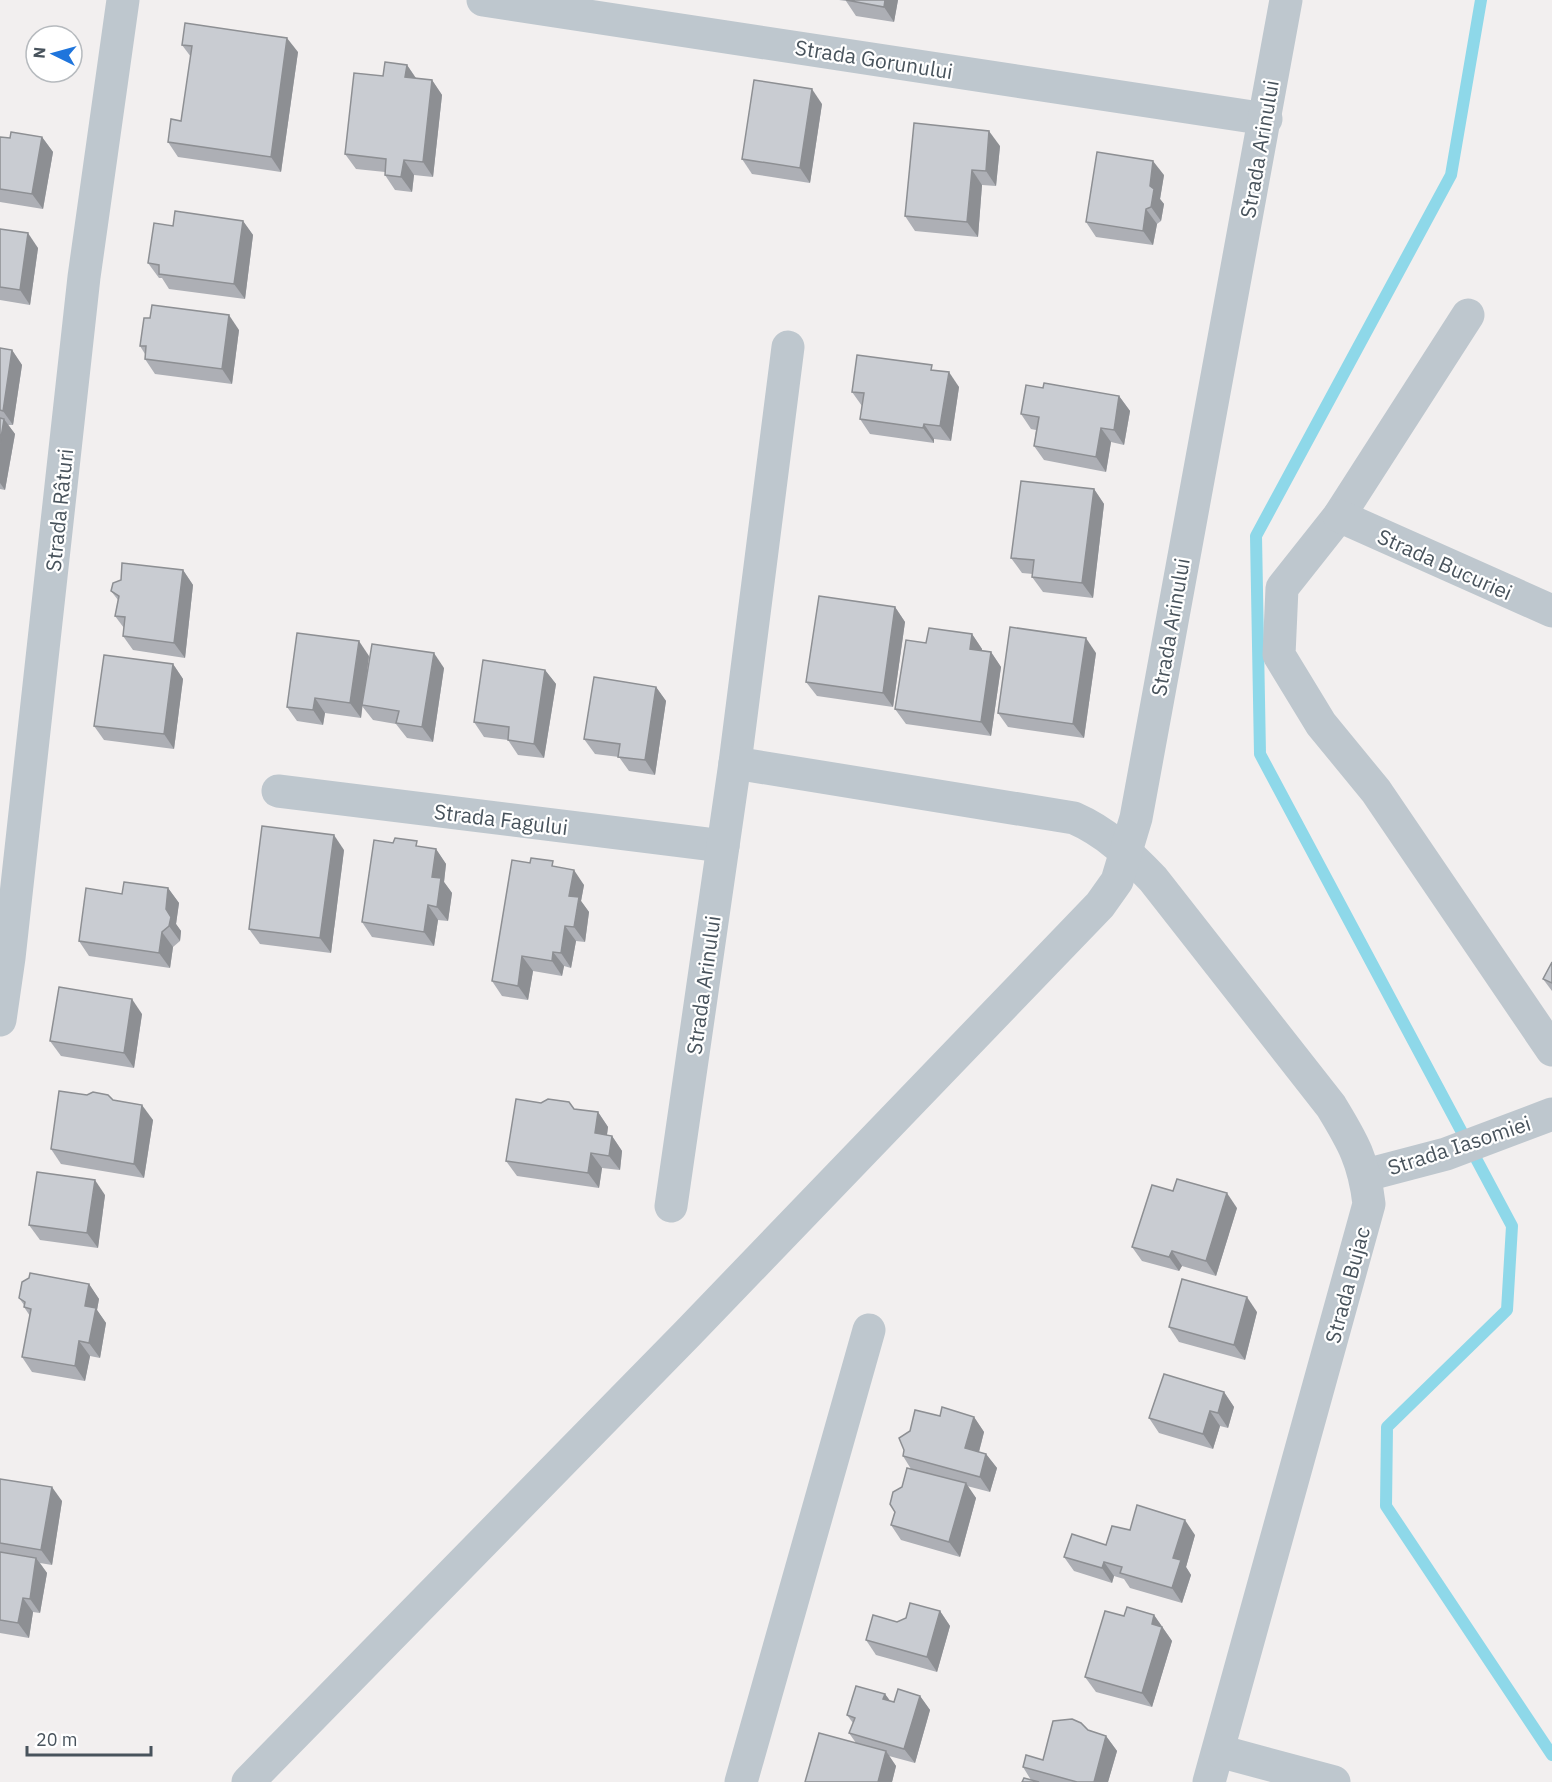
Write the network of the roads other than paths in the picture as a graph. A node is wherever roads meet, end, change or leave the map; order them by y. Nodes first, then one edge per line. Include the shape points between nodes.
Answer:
1 (123, 0) edge
2 (483, 0) edge
3 (1286, 0) edge
4 (1266, 118) junction
5 (1468, 315) dead end
6 (788, 347) dead end
7 (1339, 516) junction
8 (1552, 611) edge
9 (735, 763) junction
10 (278, 791) dead end
11 (723, 846) junction
12 (1127, 853) junction
13 (0, 1020) edge
14 (1552, 1050) edge
15 (1552, 1114) edge
16 (1366, 1175) junction
17 (671, 1206) dead end
18 (869, 1330) dead end
19 (1219, 1751) junction
20 (248, 1782) edge
21 (741, 1782) edge
22 (1209, 1782) edge
23 (1334, 1782) edge

1 - 13 street, Strada Râturi via 84,277
2 - 4 street, Strada Gorunului
3 - 4 street, Strada Arinului
4 - 12 street, Strada Arinului
5 - 7 street
6 - 9 street, Strada Arinului
7 - 8 street, Strada Bucuriei
7 - 14 street via 1282,588 1279,655 1321,724 1376,791
9 - 11 street, Strada Arinului
9 - 12 street via 1074,818 1097,828
10 - 11 street, Strada Fagului
11 - 17 street, Strada Arinului
12 - 16 street, Strada Bujac via 1153,879 1330,1106 1354,1145
12 - 20 street, Strada Arinului via 1117,881 1100,905
15 - 16 street, Strada Iasomiei via 1446,1154
16 - 19 street, Strada Bujac via 1369,1204
18 - 21 street
19 - 22 street, Strada Bujac
19 - 23 street

